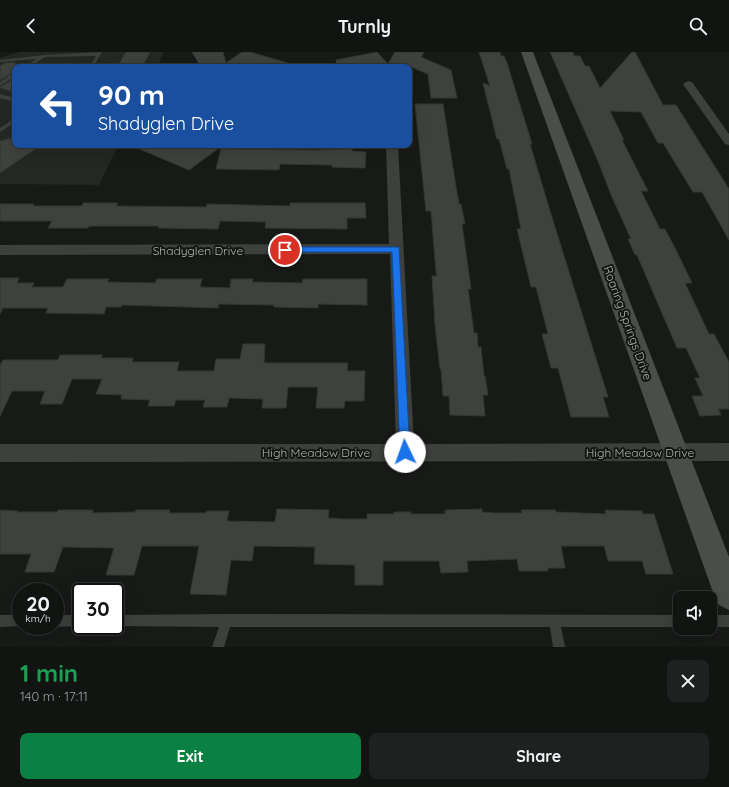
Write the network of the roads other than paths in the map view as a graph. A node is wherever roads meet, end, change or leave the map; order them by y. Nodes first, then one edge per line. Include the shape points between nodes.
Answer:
1 (528, 52) edge
2 (99, 53) edge
3 (44, 56) junction
4 (0, 61) edge
5 (32, 64) edge
6 (93, 64) edge
7 (12, 76) edge
8 (0, 84) edge
9 (688, 84) dead end
10 (0, 96) edge
11 (12, 99) edge
12 (12, 122) edge
13 (0, 130) edge
14 (729, 142) edge
15 (392, 148) edge
16 (396, 249) junction
17 (0, 250) edge
18 (0, 452) edge
19 (405, 452) junction
20 (676, 452) junction
21 (729, 452) edge
22 (729, 595) edge
23 (227, 620) junction
24 (0, 621) edge
25 (12, 621) edge
26 (124, 621) edge
27 (555, 621) junction
28 (673, 621) edge
29 (717, 621) edge
30 (729, 621) edge
31 (218, 647) edge
32 (559, 647) edge

1 - 20 street, Roaring Springs Drive
2 - 3 lane
2 - 6 lane
3 - 4 lane
3 - 5 lane
7 - 8 lane
9 - 14 street
10 - 11 lane
12 - 13 lane
15 - 16 street
16 - 17 street, Shadyglen Drive
16 - 19 street
18 - 19 street, High Meadow Drive
19 - 20 street, High Meadow Drive
20 - 21 street, High Meadow Drive
20 - 22 street, Roaring Springs Drive
23 - 26 lane
23 - 27 lane
23 - 31 lane
24 - 25 lane
27 - 28 lane
27 - 32 lane
29 - 30 lane

